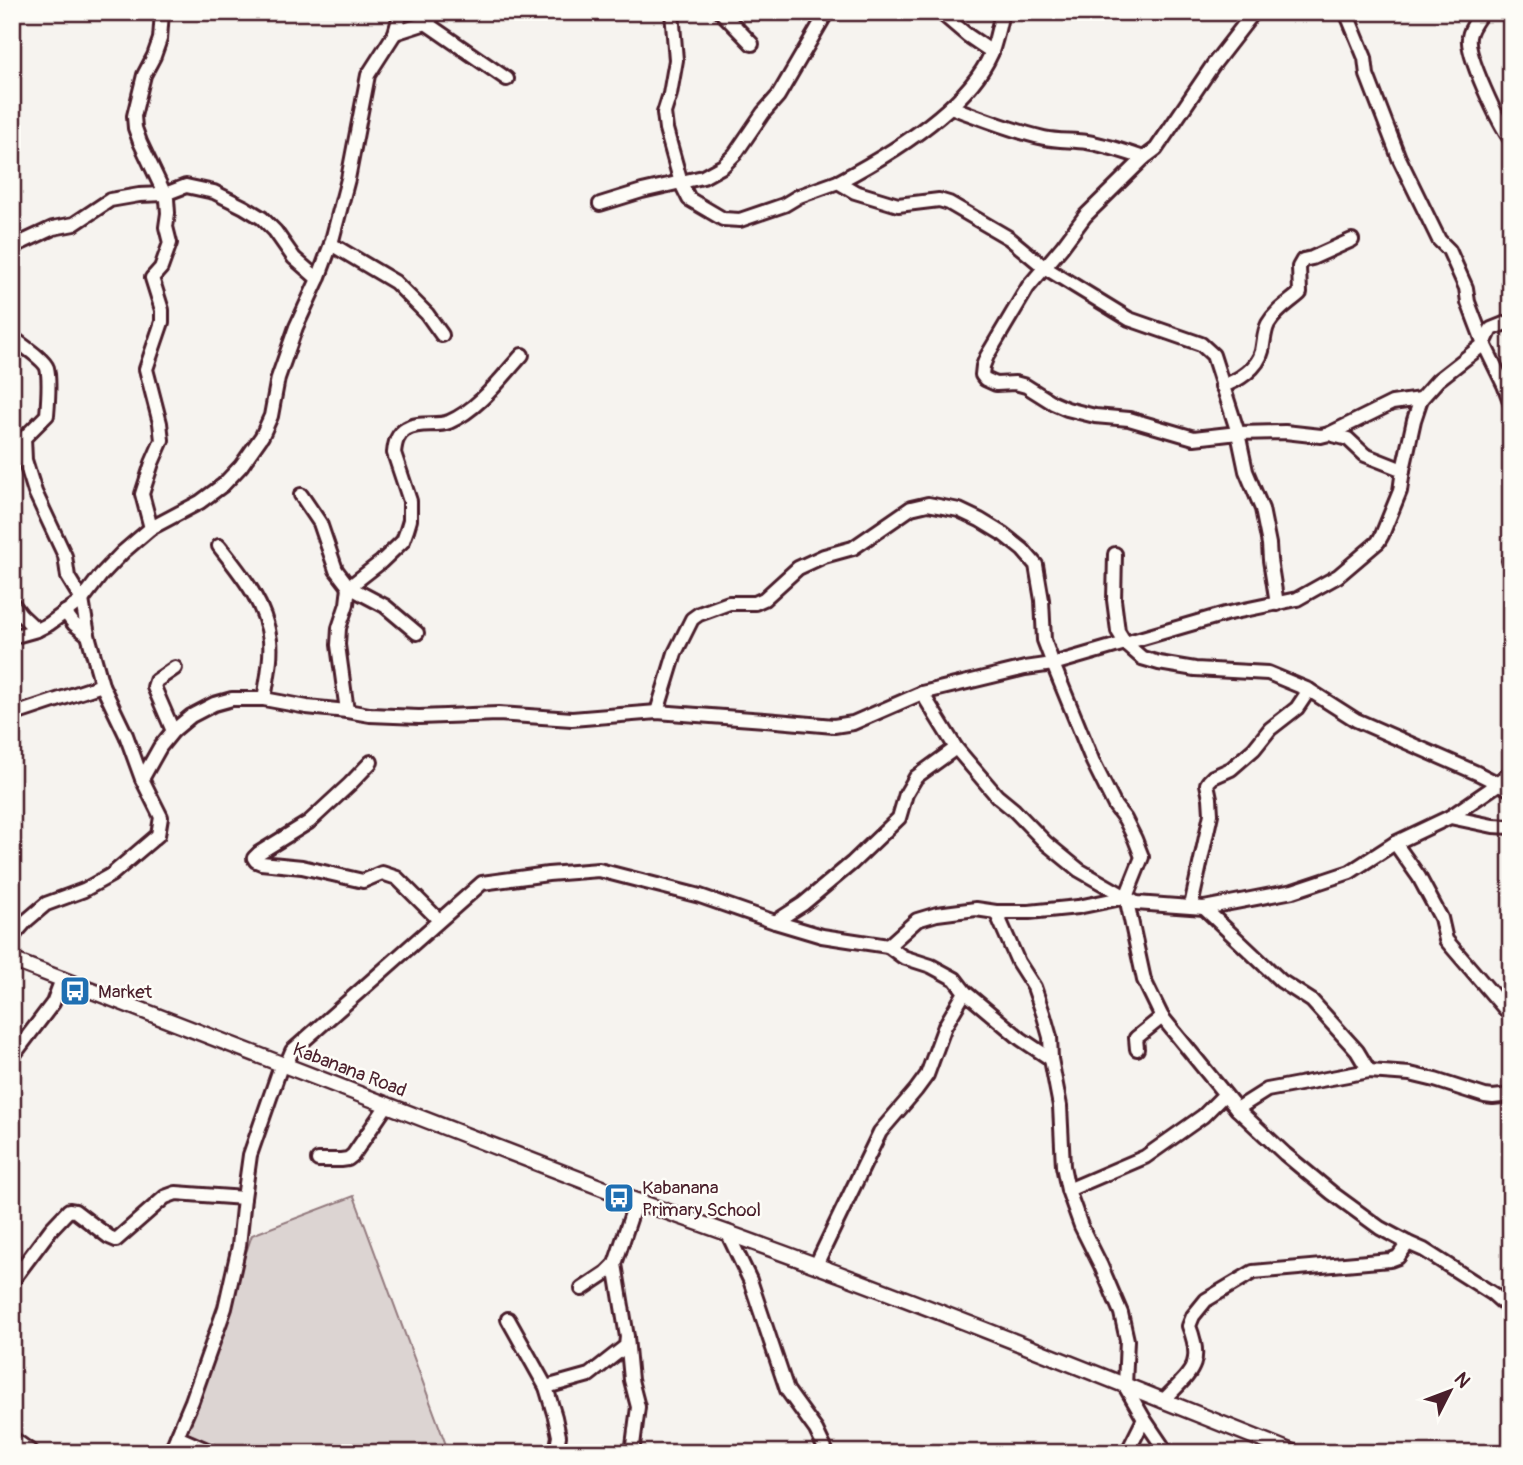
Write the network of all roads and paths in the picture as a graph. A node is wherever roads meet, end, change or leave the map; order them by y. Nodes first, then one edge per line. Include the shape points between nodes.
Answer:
1 (162, 12) edge
2 (401, 12) edge
3 (437, 12) edge
4 (672, 12) edge
5 (721, 12) edge
6 (827, 12) edge
7 (940, 12) edge
8 (1002, 12) edge
9 (1254, 12) edge
10 (1346, 12) edge
11 (1482, 12) edge
12 (426, 23) junction
13 (395, 33) junction
14 (752, 44) dead end
15 (992, 52) junction
16 (507, 79) dead end
17 (951, 107) junction
18 (1511, 140) edge
19 (1144, 158) junction
20 (838, 182) junction
21 (681, 183) junction
22 (165, 194) junction
23 (600, 204) dead end
24 (1352, 240) dead end
25 (331, 244) junction
26 (12, 247) edge
27 (1044, 267) junction
28 (318, 279) junction
29 (1511, 321) edge
30 (442, 335) dead end
31 (12, 337) edge
32 (1484, 344) junction
33 (522, 355) dead end
34 (1222, 386) junction
35 (1421, 399) junction
36 (1511, 404) edge
37 (1238, 433) junction
38 (1329, 434) junction
39 (1403, 470) junction
40 (301, 495) dead end
41 (151, 528) junction
42 (219, 545) dead end
43 (1115, 554) dead end
44 (349, 587) junction
45 (82, 600) junction
46 (12, 603) edge
47 (1277, 604) junction
48 (65, 612) junction
49 (17, 615) edge
50 (37, 630) junction
51 (417, 633) dead end
52 (88, 635) junction
53 (12, 637) edge
54 (1126, 644) junction
55 (1053, 664) junction
56 (175, 668) dead end
57 (102, 685) junction
58 (1308, 690) junction
59 (922, 693) junction
60 (264, 699) junction
61 (347, 711) junction
62 (657, 712) junction
63 (12, 715) edge
64 (173, 731) junction
65 (956, 748) junction
66 (371, 762) dead end
67 (1511, 771) edge
68 (142, 779) junction
69 (1497, 784) junction
70 (1511, 790) edge
71 (1450, 817) junction
72 (1511, 827) edge
73 (1395, 843) junction
74 (1126, 897) junction
75 (1197, 907) junction
76 (996, 912) junction
77 (439, 919) junction
78 (775, 922) junction
79 (12, 937) edge
80 (888, 946) junction
81 (12, 960) edge
82 (62, 979) junction
83 (965, 992) junction
84 (1511, 1016) edge
85 (1162, 1017) junction
86 (1137, 1049) dead end
87 (12, 1057) edge
88 (1051, 1059) junction
89 (284, 1064) junction
90 (1369, 1071) junction
91 (1224, 1095) junction
92 (1511, 1095) edge
93 (387, 1105) junction
94 (1237, 1109) junction
95 (318, 1160) dead end
96 (1068, 1190) junction
97 (244, 1198) junction
98 (636, 1200) junction
99 (727, 1232) junction
100 (1408, 1243) junction
101 (615, 1264) junction
102 (816, 1265) junction
103 (12, 1281) edge
104 (582, 1289) dead end
105 (1511, 1310) edge
106 (508, 1319) dead end
107 (627, 1337) junction
108 (1125, 1386) junction
109 (546, 1387) junction
110 (1163, 1401) junction
111 (1144, 1419) junction
112 (177, 1437) junction
113 (12, 1438) edge
114 (33, 1453) edge
115 (170, 1453) edge
116 (214, 1453) edge
117 (556, 1453) edge
118 (632, 1453) edge
119 (827, 1453) edge
120 (1127, 1453) edge
121 (1167, 1453) edge
122 (1295, 1453) edge

1 - 22 street via 160,39 134,116 140,142
2 - 13 street
3 - 12 street
4 - 21 street via 676,60 664,113
5 - 14 street
6 - 21 street via 778,96 735,154 704,177
7 - 15 street
8 - 15 street
9 - 19 street via 1156,149
10 - 32 street via 1399,158 1439,240 1449,250
11 - 18 street via 1468,41 1481,81
12 - 13 street
12 - 16 street
13 - 25 street via 368,75
15 - 17 street
17 - 19 street via 1040,137 1086,142
17 - 20 street
19 - 27 street via 1085,216
20 - 21 street via 740,220 723,219 703,208 689,199
20 - 27 street via 898,205 949,202 1009,238
21 - 23 street
22 - 26 street via 110,200 74,224 53,228
22 - 28 street via 186,186 214,192 244,207 262,218
22 - 41 street via 170,243 152,278 162,322 146,369 162,440 142,494
24 - 34 street via 1303,260 1300,293 1269,321 1258,363
25 - 28 street
25 - 30 street via 395,282
27 - 34 street via 1137,323 1201,344 1213,355
27 - 37 street via 988,356 982,372 985,379 1026,386 1075,411 1129,419 1194,438
28 - 41 street via 296,327 262,436 223,485
29 - 32 street via 1491,329
31 - 45 street via 47,368 47,415 24,438 25,460 65,556 68,577
32 - 35 street
32 - 36 street
33 - 44 street via 492,390 448,423 417,425 398,437 394,453 410,501 407,530 403,541
34 - 37 street
35 - 38 street via 1392,403
35 - 39 street
37 - 38 street
37 - 47 street via 1246,471 1262,509
38 - 39 street via 1348,439 1365,455
39 - 47 street via 1401,491 1378,542 1338,576 1297,599
40 - 44 street via 320,523 336,570
41 - 45 street via 123,552
42 - 60 street via 263,610 270,640
43 - 54 street via 1114,600 1118,631
44 - 51 street via 385,606
44 - 61 street via 338,645
45 - 48 street
45 - 52 street
46 - 49 street
47 - 54 street via 1225,614
48 - 50 street
48 - 52 street
49 - 50 street
50 - 53 street
52 - 57 street
54 - 55 street
54 - 58 street via 1142,658 1159,663 1268,673
55 - 59 street
55 - 62 street via 1044,640 1036,565 1023,550 980,520 928,504 911,508 853,548 798,568 764,599 729,603 692,619 675,653
55 - 74 street via 1093,762 1139,847 1142,857
56 - 64 street via 154,687
57 - 63 street
57 - 68 street
58 - 69 street via 1356,720
58 - 75 street via 1297,708 1254,749 1207,784 1211,814
59 - 62 street via 853,723 834,726
59 - 65 street
60 - 61 street
60 - 64 street via 214,704
61 - 62 street via 572,719
64 - 68 street
65 - 74 street via 1046,844
65 - 78 street via 916,777 899,818 852,863
66 - 77 street via 309,822 254,858 256,862 363,881 389,874
67 - 69 street
68 - 79 street via 161,817 158,835 111,875 46,904
69 - 70 street
69 - 71 street
71 - 72 street
71 - 73 street
73 - 75 street via 1350,873 1293,891
73 - 84 street via 1441,918 1446,940
74 - 75 street via 1136,903
74 - 76 street via 1078,907
74 - 85 street via 1144,980
75 - 90 street via 1281,981 1312,1001
76 - 80 street via 976,909 917,920
76 - 88 street via 1034,986 1050,1037
77 - 78 street via 482,883 599,870 700,896
77 - 89 street via 292,1051
78 - 80 street via 822,936
80 - 83 street via 903,957 944,972
81 - 82 street, Kabanana Road
82 - 87 street via 53,1003
82 - 89 street, Kabanana Road
83 - 88 street
83 - 102 street via 945,1026 927,1075 876,1141
85 - 86 street via 1136,1038
85 - 91 street
88 - 96 street
89 - 93 street, Kabanana Road
89 - 97 street via 250,1155
90 - 92 street via 1422,1077 1485,1096
90 - 94 street via 1267,1090
91 - 94 street
91 - 96 street via 1203,1116 1145,1157
93 - 95 street via 353,1155
93 - 98 street, Kabanana Road
94 - 100 street via 1332,1193
96 - 108 street via 1121,1313 1127,1340
97 - 103 street via 176,1193 165,1197 116,1240 69,1210
97 - 112 street via 225,1308
98 - 99 street, Kabanana Road
98 - 101 street
99 - 102 street, Kabanana Road
99 - 119 street via 750,1280 787,1390
100 - 105 street via 1481,1286
100 - 110 street via 1390,1260 1254,1272 1215,1294 1189,1326 1196,1344 1194,1364
101 - 104 street
101 - 107 street
102 - 108 street, Kabanana Road
106 - 109 street
107 - 109 street via 626,1346 589,1375
107 - 118 street via 638,1407
108 - 110 street, Kabanana Road
108 - 111 street
109 - 117 street via 559,1436
110 - 122 street, Kabanana Road
111 - 120 street
111 - 121 street
112 - 115 street
112 - 116 street
113 - 114 street

